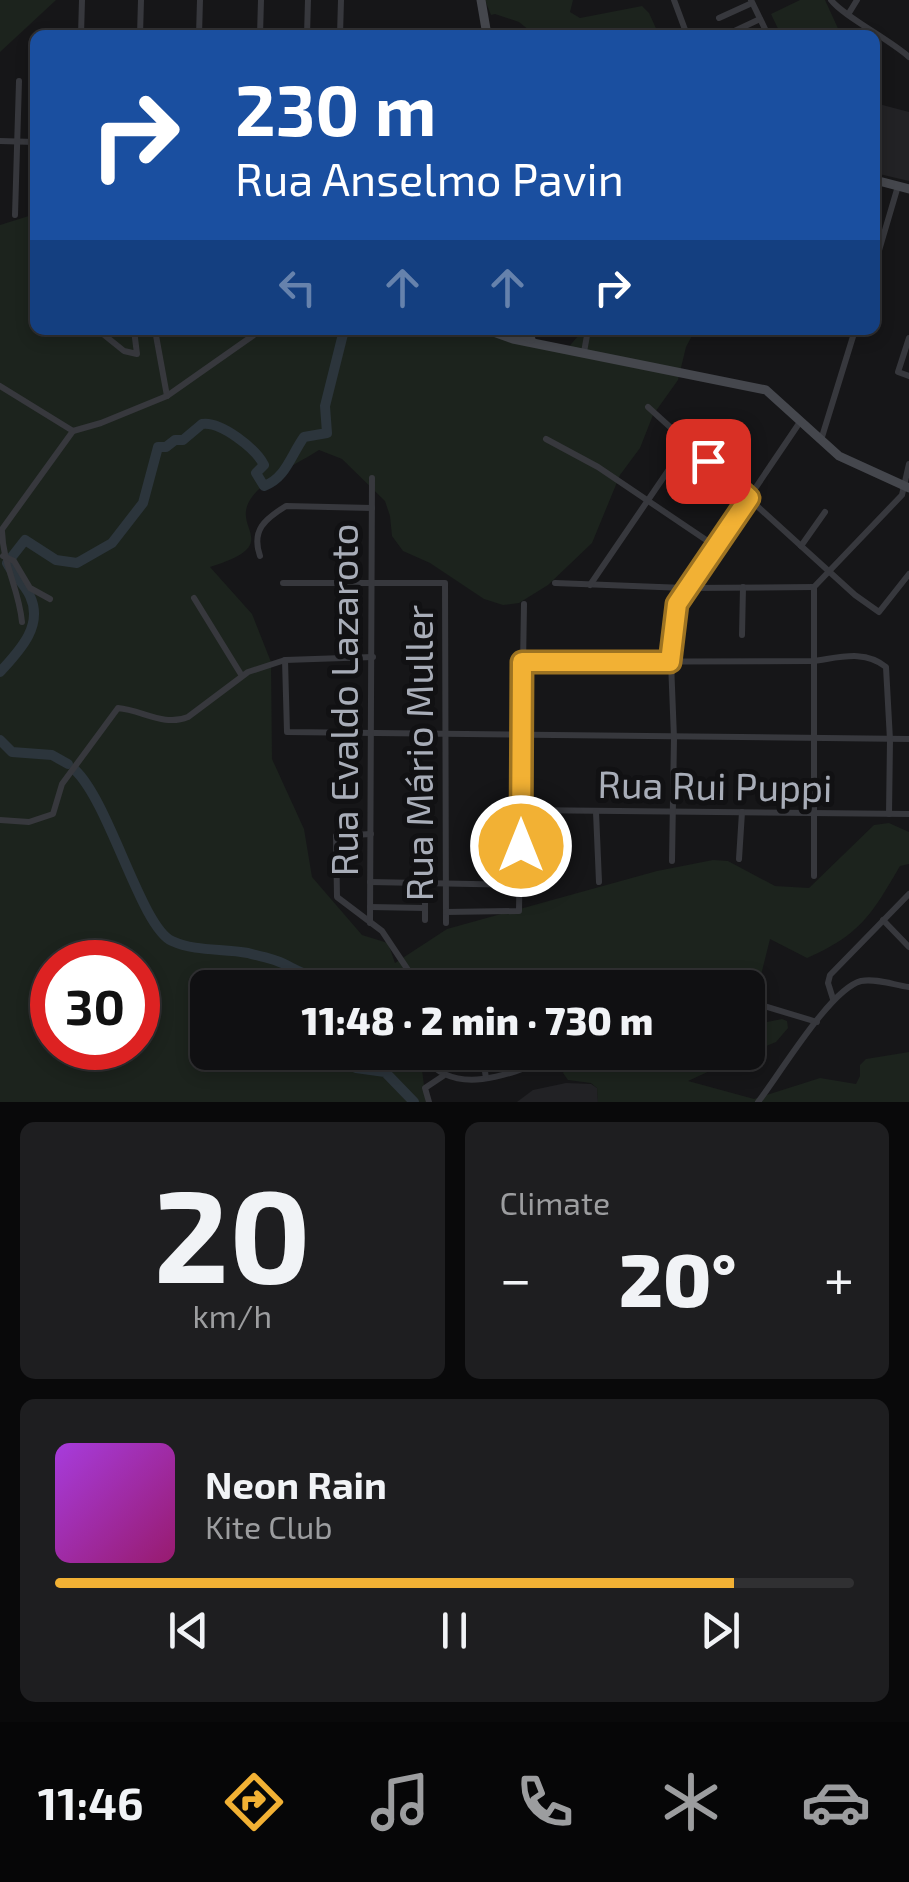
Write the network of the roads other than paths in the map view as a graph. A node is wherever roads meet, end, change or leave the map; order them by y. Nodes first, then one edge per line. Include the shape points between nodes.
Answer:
1 (82, 0) edge
2 (141, 0) edge
3 (200, 0) edge
4 (261, 0) edge
5 (308, 0) edge
6 (341, 0) edge
7 (481, 0) edge
8 (674, 0) edge
9 (831, 0) edge
10 (857, 0) edge
11 (752, 1) edge
12 (849, 13) junction
13 (719, 18) dead end
14 (760, 19) junction
15 (80, 30) edge
16 (140, 30) edge
17 (200, 30) edge
18 (260, 30) edge
19 (307, 30) edge
20 (340, 30) edge
21 (486, 30) edge
22 (685, 30) edge
23 (737, 30) edge
24 (766, 30) edge
25 (874, 30) edge
26 (880, 34) edge
27 (909, 57) edge
28 (19, 82) dead end
29 (0, 141) edge
30 (17, 142) junction
31 (30, 142) edge
32 (904, 187) edge
33 (16, 216) dead end
34 (880, 251) edge
35 (105, 335) edge
36 (134, 335) edge
37 (156, 335) edge
38 (254, 335) edge
39 (502, 335) edge
40 (526, 335) edge
41 (587, 335) edge
42 (853, 335) edge
43 (909, 338) edge
44 (543, 344) junction
45 (584, 352) junction
46 (909, 376) edge
47 (0, 386) edge
48 (166, 396) junction
49 (648, 406) dead end
50 (800, 422) junction
51 (73, 431) junction
52 (546, 439) dead end
53 (687, 442) junction
54 (821, 442) junction
55 (909, 464) edge
56 (372, 478) dead end
57 (906, 487) edge
58 (749, 498) junction
59 (647, 502) junction
60 (372, 508) junction
61 (825, 512) dead end
62 (1, 531) edge
63 (715, 546) junction
64 (801, 546) junction
65 (4, 556) junction
66 (260, 556) dead end
67 (828, 572) junction
68 (909, 574) edge
69 (373, 582) junction
70 (283, 583) dead end
71 (554, 583) dead end
72 (590, 586) junction
73 (814, 586) junction
74 (743, 587) junction
75 (685, 588) junction
76 (194, 598) dead end
77 (50, 599) dead end
78 (524, 604) dead end
79 (22, 622) dead end
80 (742, 635) dead end
81 (372, 658) junction
82 (285, 660) junction
83 (522, 662) junction
84 (670, 662) junction
85 (813, 662) junction
86 (242, 676) junction
87 (371, 734) junction
88 (446, 734) junction
89 (521, 734) junction
90 (674, 738) junction
91 (909, 739) edge
92 (814, 740) junction
93 (890, 740) junction
94 (521, 810) junction
95 (596, 812) junction
96 (672, 812) junction
97 (742, 812) junction
98 (814, 814) junction
99 (890, 814) junction
100 (909, 814) edge
101 (0, 820) edge
102 (371, 834) junction
103 (739, 859) dead end
104 (672, 862) dead end
105 (814, 876) dead end
106 (370, 882) junction
107 (598, 882) dead end
108 (425, 884) junction
109 (446, 885) junction
110 (521, 885) junction
111 (909, 894) edge
112 (370, 907) junction
113 (425, 908) junction
114 (446, 912) junction
115 (425, 920) dead end
116 (883, 920) junction
117 (370, 922) junction
118 (446, 923) dead end
119 (909, 947) edge
120 (408, 970) edge
121 (909, 988) edge
122 (834, 999) junction
123 (765, 1005) edge
124 (817, 1022) junction
125 (435, 1070) edge
126 (485, 1070) edge
127 (511, 1070) edge
128 (443, 1076) junction
129 (486, 1078) junction
130 (428, 1102) edge
131 (758, 1102) edge

1 - 15 street
2 - 16 street
3 - 17 street
4 - 18 street
5 - 19 street
6 - 20 street
7 - 21 main road
8 - 22 street
9 - 12 street
10 - 12 street
11 - 13 street
11 - 14 street
12 - 25 street
14 - 23 street
14 - 24 street
26 - 27 street
28 - 30 street
29 - 30 street
30 - 31 street
30 - 33 street
32 - 34 street
35 - 36 street via 136,354
37 - 48 street
38 - 48 street
39 - 44 main road
40 - 44 main road
41 - 45 street
42 - 54 street
43 - 46 street via 898,372
44 - 45 main road
45 - 50 main road via 754,386
47 - 51 street
48 - 51 street
49 - 53 street
50 - 54 main road
50 - 58 street
51 - 62 street
52 - 59 street
53 - 58 street
53 - 59 street
54 - 57 main road
55 - 57 street
56 - 60 street, Rua Evaldo Lazaroto
57 - 67 street
58 - 63 street
58 - 64 street
59 - 63 street
59 - 72 street
60 - 66 street via 286,506 258,530
60 - 69 street, Rua Evaldo Lazaroto
61 - 64 street
62 - 65 street
63 - 75 street
64 - 67 street
65 - 77 street via 30,588
65 - 79 street
67 - 68 street via 879,612
67 - 73 street
69 - 70 street
69 - 81 street, Rua Evaldo Lazaroto
69 - 88 street, Rua Mário Muller via 444,583
71 - 72 street
72 - 75 street
73 - 74 street
73 - 85 street
74 - 75 street
74 - 80 street
75 - 84 street via 673,620
76 - 86 street
78 - 83 street
81 - 82 street
81 - 87 street, Rua Evaldo Lazaroto
82 - 86 street
82 - 87 street via 288,732
83 - 84 street
83 - 89 street
84 - 85 street
84 - 90 street
85 - 92 street
85 - 93 street via 866,656 886,667
86 - 101 street via 178,721 118,708 62,784 53,814 29,822
87 - 88 street
87 - 102 street, Rua Evaldo Lazaroto
88 - 89 street
88 - 109 street, Rua Mário Muller
89 - 90 street
89 - 94 street
90 - 92 street
90 - 96 street
91 - 93 street
92 - 93 street
92 - 98 street
93 - 99 street
94 - 95 street, Rua Rui Puppi
94 - 110 street
95 - 96 street, Rua Rui Puppi
95 - 107 street
96 - 97 street, Rua Rui Puppi
96 - 104 street
97 - 98 street, Rua Rui Puppi
97 - 103 street
98 - 99 street, Rua Rui Puppi
98 - 105 street
99 - 100 street, Rua Rui Puppi
102 - 106 street, Rua Evaldo Lazaroto
102 - 117 street via 336,836 337,897
106 - 108 street
106 - 112 street, Rua Evaldo Lazaroto
108 - 109 street
108 - 113 street
109 - 110 street
109 - 114 street, Rua Mário Muller
110 - 114 street via 519,911
111 - 116 street
112 - 113 street
112 - 117 street, Rua Evaldo Lazaroto
113 - 115 street
114 - 118 street, Rua Mário Muller
116 - 119 street
116 - 122 street via 830,974
117 - 120 street
121 - 122 street via 871,980
122 - 124 street
123 - 124 street
124 - 131 street
125 - 128 street
126 - 129 street
127 - 129 street
128 - 129 street
128 - 130 street via 425,1088

